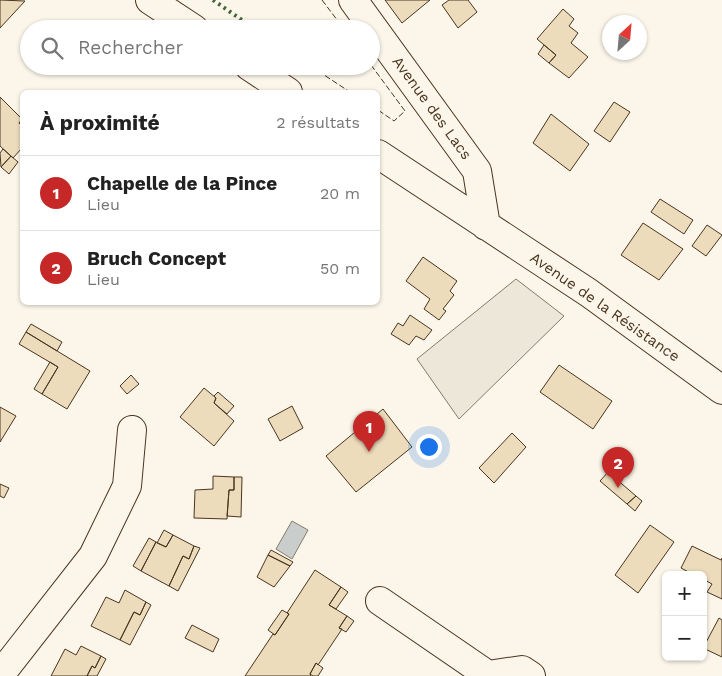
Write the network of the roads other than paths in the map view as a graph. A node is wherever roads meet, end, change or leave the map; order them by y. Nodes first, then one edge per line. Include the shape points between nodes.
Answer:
1 (150, 0) edge
2 (353, 0) edge
3 (180, 20) edge
4 (368, 20) edge
5 (380, 37) edge
6 (262, 75) edge
7 (285, 90) edge
8 (380, 155) edge
9 (486, 226) junction
10 (722, 390) edge
11 (132, 430) dead end
12 (380, 601) dead end
13 (0, 675) edge
14 (487, 675) edge
15 (531, 676) edge

1 - 3 main road
2 - 4 main road, Avenue des Lacs
5 - 9 main road, Avenue des Lacs via 477,171
6 - 7 main road
8 - 9 main road, Avenue de la Résistance
9 - 10 main road, Avenue de la Résistance via 589,293
11 - 13 main road via 127,486 93,556
12 - 14 main road
14 - 15 main road via 522,670

